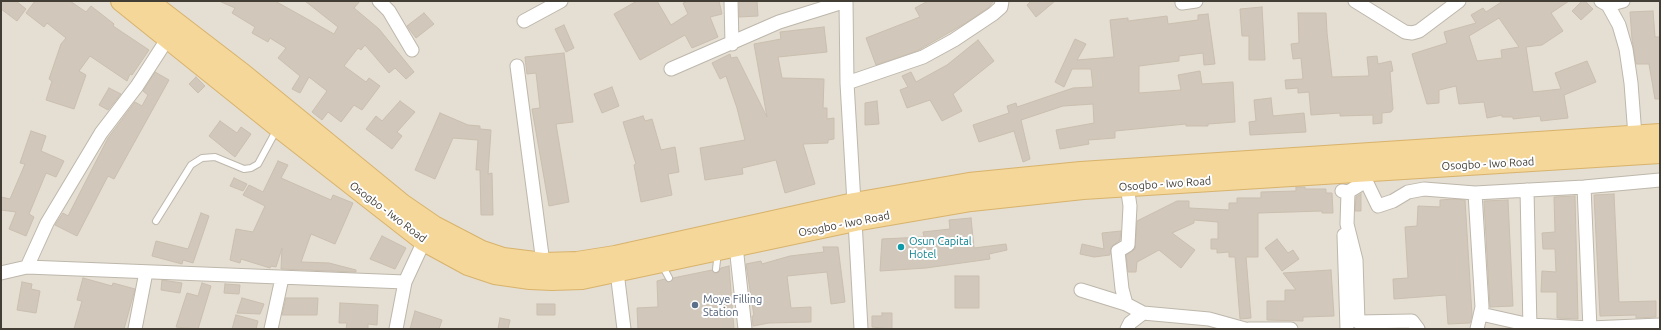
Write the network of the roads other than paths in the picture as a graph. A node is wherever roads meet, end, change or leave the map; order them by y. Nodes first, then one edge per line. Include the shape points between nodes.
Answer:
1 (121, 1) edge
2 (148, 1) edge
3 (379, 1) edge
4 (561, 1) edge
5 (730, 1) edge
6 (846, 1) edge
7 (1002, 1) edge
8 (1196, 1) edge
9 (1355, 1) edge
10 (1460, 1) edge
11 (1623, 1) edge
12 (1182, 3) dead end
13 (1605, 3) edge
14 (524, 21) dead end
15 (168, 38) junction
16 (732, 44) junction
17 (412, 50) dead end
18 (517, 66) dead end
19 (671, 69) dead end
20 (847, 83) junction
21 (278, 127) junction
22 (1660, 134) edge
23 (1635, 136) junction
24 (1530, 152) junction
25 (1660, 152) edge
26 (1336, 173) junction
27 (1660, 180) edge
28 (1127, 186) junction
29 (1584, 187) junction
30 (1527, 190) junction
31 (1345, 192) junction
32 (1475, 193) junction
33 (855, 212) junction
34 (156, 221) dead end
35 (424, 241) junction
36 (724, 255) junction
37 (543, 263) junction
38 (27, 268) junction
39 (146, 272) junction
40 (617, 272) junction
41 (1, 273) edge
42 (282, 278) junction
43 (405, 282) junction
44 (1081, 290) dead end
45 (1134, 309) junction
46 (1481, 314) junction
47 (1660, 325) edge
48 (1129, 326) edge
49 (1530, 327) edge
50 (1590, 328) edge
51 (135, 329) edge
52 (271, 329) edge
53 (396, 329) edge
54 (624, 329) edge
55 (745, 329) edge
56 (861, 329) edge
57 (1245, 329) edge
58 (1250, 329) edge
59 (1291, 329) edge
60 (1347, 329) edge
61 (1418, 329) edge
62 (1477, 329) edge

1 - 15 main road, Osogbo - Iwo Road
2 - 37 main road, Osogbo - Iwo Road via 402,204 434,226 482,251 503,258
3 - 17 street via 389,11
4 - 14 street
5 - 16 street
6 - 16 street via 779,22
6 - 20 street
7 - 20 street via 1001,7 993,14 954,40 923,56
8 - 12 street
9 - 10 street via 1404,32 1412,33 1419,31
11 - 13 street
13 - 23 street via 1619,25 1626,49
15 - 21 main road, Osogbo - Iwo Road
15 - 38 street via 137,86 101,133 47,223
16 - 19 street
18 - 37 street
20 - 33 street
21 - 34 lane via 258,164 251,168 244,169 215,157 202,158 191,165
21 - 35 main road, Osogbo - Iwo Road
22 - 23 main road, Osogbo - Iwo Road
23 - 24 main road, Osogbo - Iwo Road
24 - 25 main road, Osogbo - Iwo Road
24 - 26 main road, Osogbo - Iwo Road
24 - 33 main road, Osogbo - Iwo Road via 1081,172 969,183
26 - 28 main road, Osogbo - Iwo Road
26 - 31 street
27 - 29 street
28 - 33 main road, Osogbo - Iwo Road
28 - 45 street via 1130,206 1128,245 1118,251 1122,289
29 - 30 street
29 - 50 street
30 - 32 street
30 - 49 street
31 - 32 street via 1366,181 1378,206 1394,201 1408,192 1424,189
31 - 60 street
31 - 61 street via 1347,224 1356,260 1358,322 1412,321
32 - 46 street
33 - 36 main road, Osogbo - Iwo Road
33 - 37 main road, Osogbo - Iwo Road via 615,256 577,262
33 - 56 street
35 - 40 main road, Osogbo - Iwo Road via 468,265 495,274 552,280 582,279
35 - 43 street
36 - 40 main road, Osogbo - Iwo Road via 665,270
36 - 55 street
38 - 39 street
38 - 41 street
39 - 42 street
39 - 51 street
40 - 54 street
42 - 43 street
42 - 52 street
43 - 53 street
44 - 45 street
45 - 48 street
45 - 57 street via 1209,318
46 - 49 street
46 - 62 street
47 - 50 street
49 - 50 street
58 - 59 street

